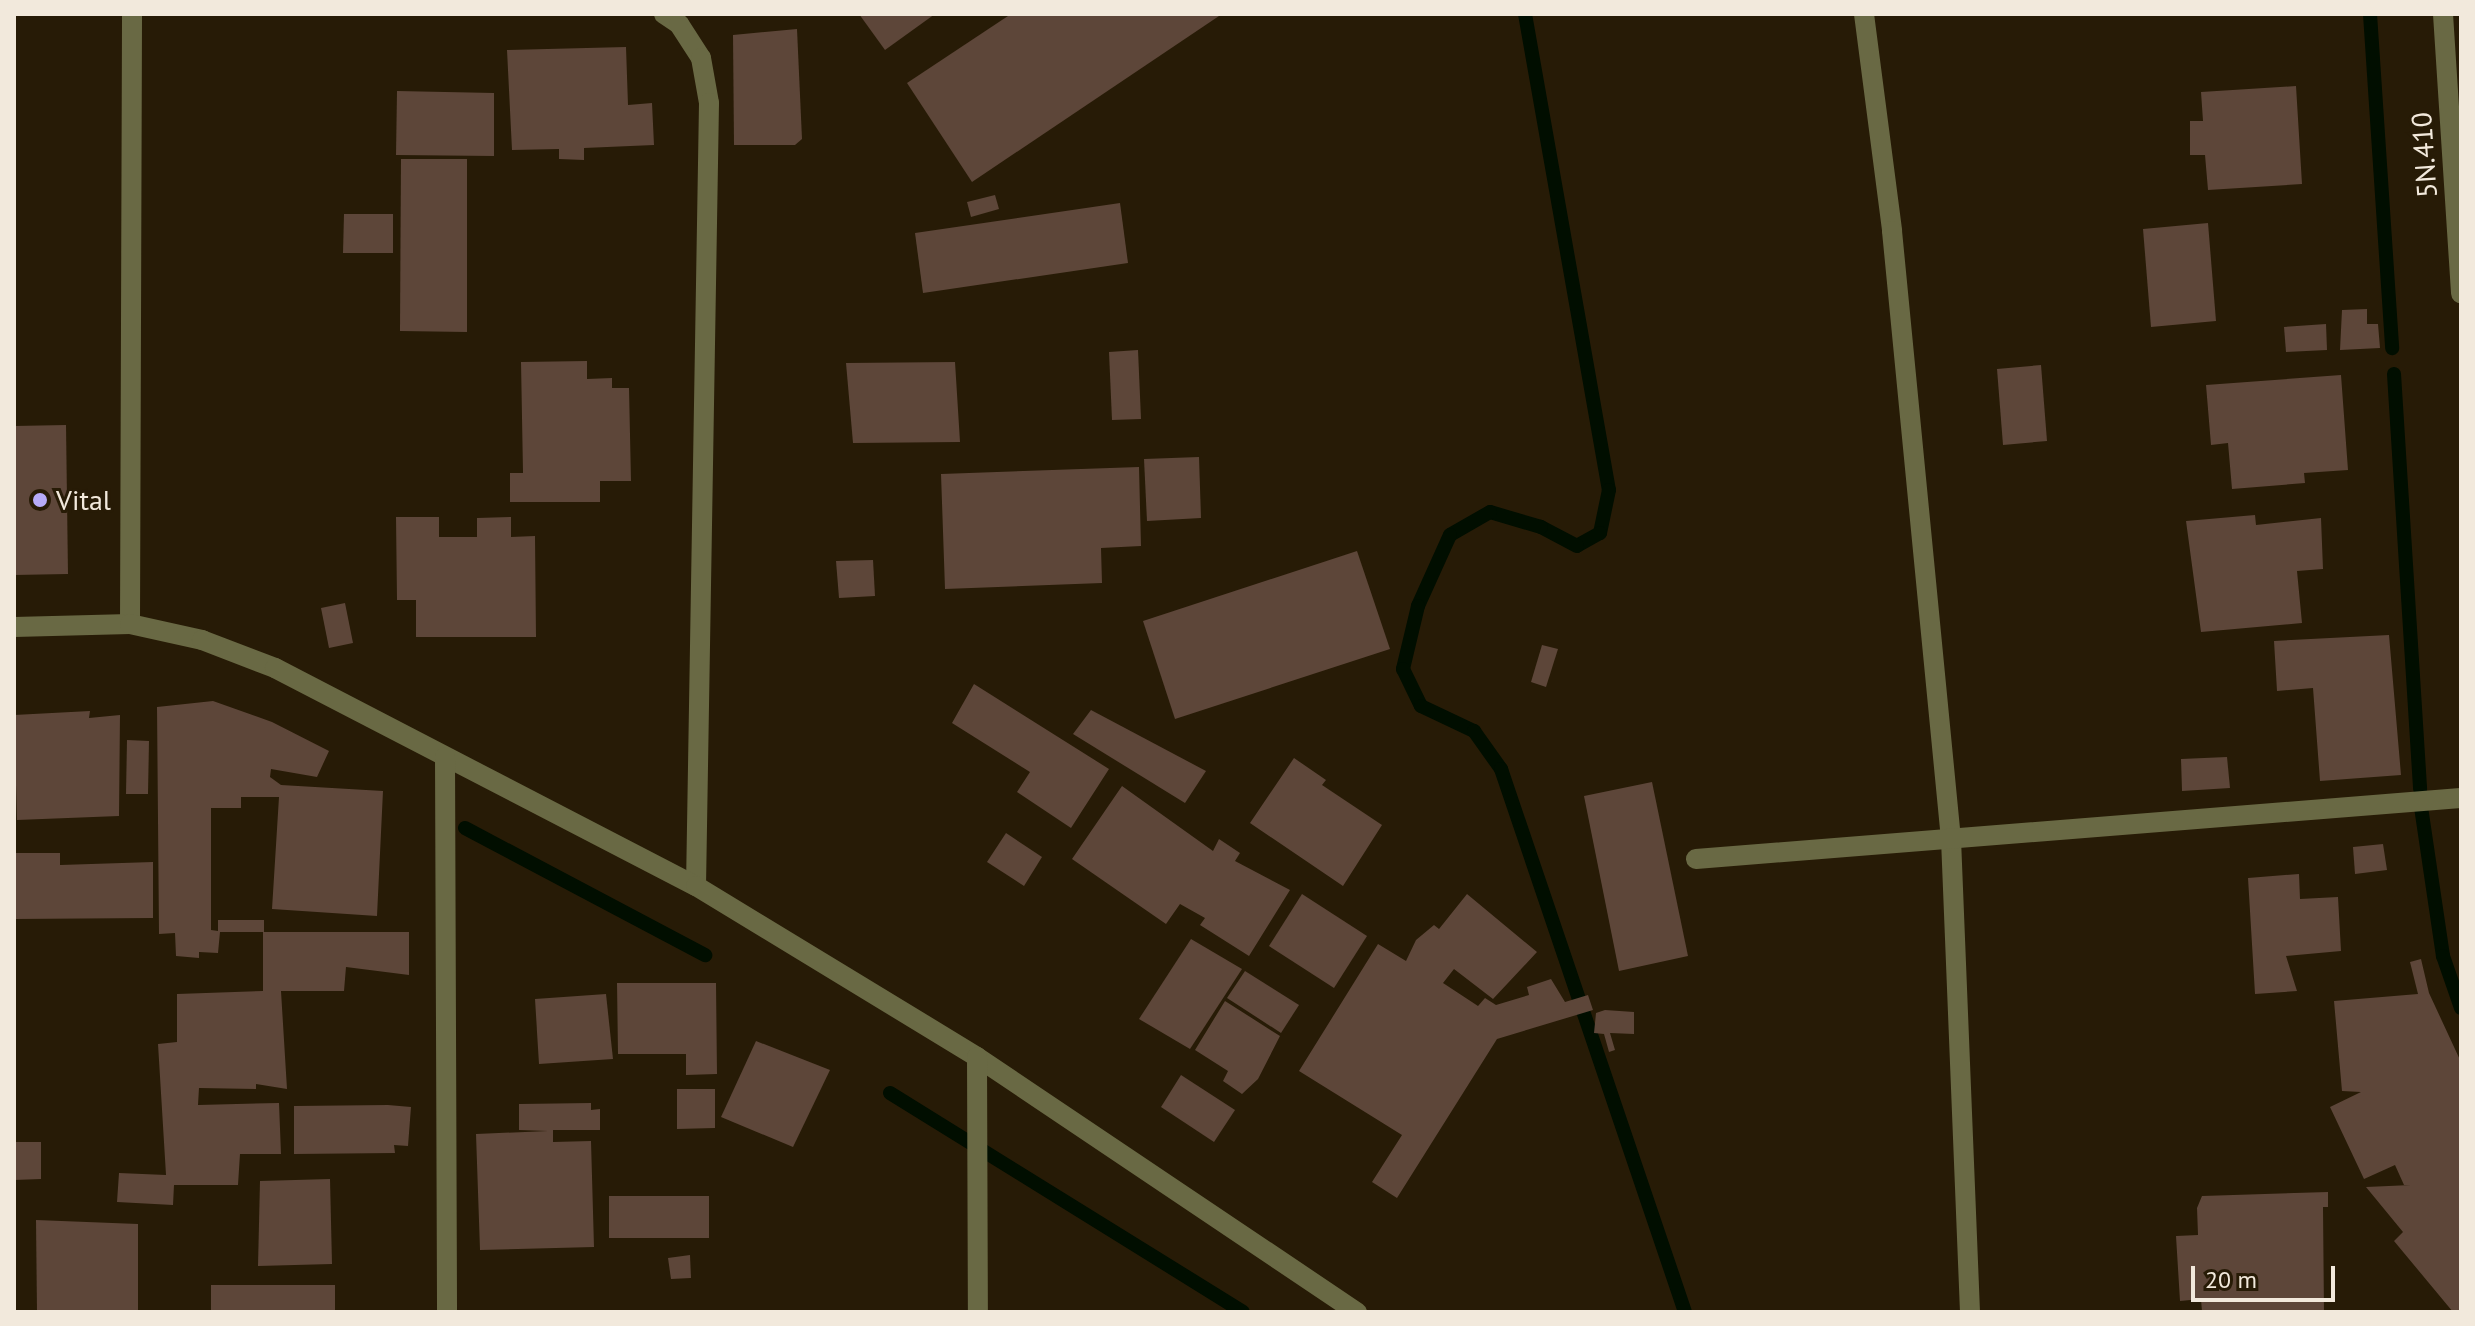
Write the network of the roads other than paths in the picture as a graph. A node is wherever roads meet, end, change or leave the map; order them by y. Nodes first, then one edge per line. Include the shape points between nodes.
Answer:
1 (132, 14) edge
2 (664, 14) edge
3 (1864, 14) edge
4 (2443, 14) edge
5 (2461, 293) edge
6 (130, 624) junction
7 (14, 627) edge
8 (445, 757) junction
9 (2461, 798) edge
10 (1951, 839) junction
11 (1696, 859) dead end
12 (696, 886) junction
13 (977, 1057) junction
14 (447, 1312) edge
15 (978, 1312) edge
16 (1357, 1312) edge
17 (1970, 1312) edge

1 - 6 street
2 - 12 street via 679,24 701,58 709,103
3 - 10 street via 1892,231
4 - 5 street, 5N.410
6 - 7 street
6 - 8 street via 202,640 275,668
8 - 12 street
8 - 14 street
9 - 10 street
10 - 11 street
10 - 17 street
12 - 13 street
13 - 15 street
13 - 16 street

